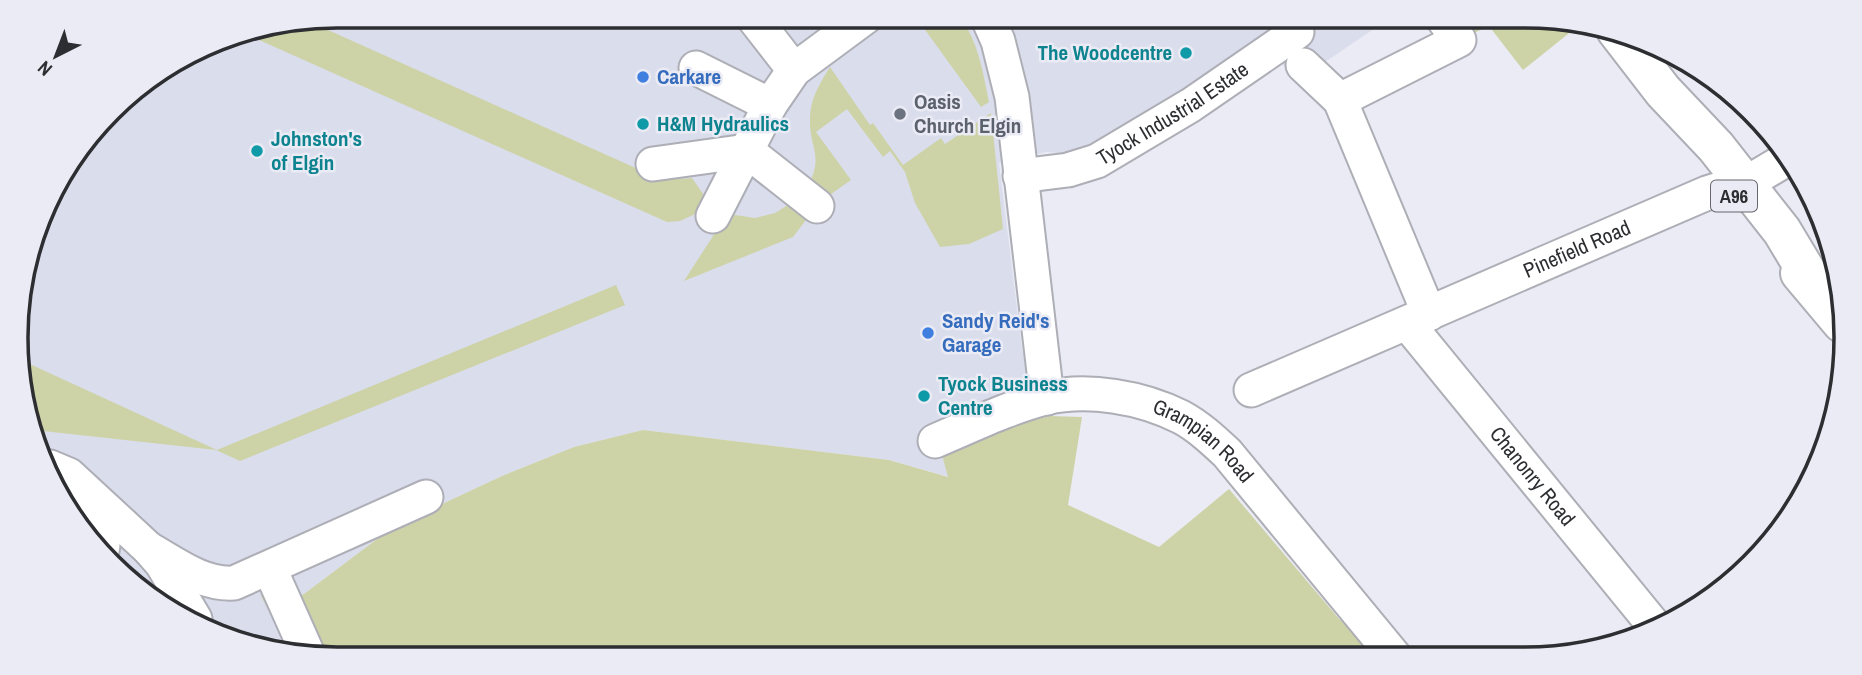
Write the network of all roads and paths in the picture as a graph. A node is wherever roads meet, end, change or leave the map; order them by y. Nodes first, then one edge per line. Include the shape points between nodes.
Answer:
1 (761, 28) edge
2 (836, 28) edge
3 (992, 28) edge
4 (1294, 28) edge
5 (1450, 28) edge
6 (1628, 46) edge
7 (1303, 65) dead end
8 (696, 68) dead end
9 (794, 70) junction
10 (1339, 100) junction
11 (770, 105) junction
12 (747, 151) junction
13 (1780, 163) edge
14 (653, 164) dead end
15 (1020, 176) junction
16 (1736, 185) junction
17 (817, 206) dead end
18 (713, 216) dead end
19 (1832, 311) edge
20 (1418, 318) junction
21 (1251, 390) dead end
22 (1047, 398) junction
23 (935, 441) dead end
24 (58, 471) edge
25 (68, 491) edge
26 (426, 497) dead end
27 (104, 540) edge
28 (149, 549) junction
29 (270, 569) junction
30 (189, 609) edge
31 (1650, 620) edge
32 (304, 645) edge
33 (1387, 647) edge

1 - 9 street
2 - 9 street via 811,38
3 - 15 street via 1008,79
4 - 15 street, Tyock Industrial Estate via 1297,32 1191,105 1097,161
5 - 10 street via 1459,40
6 - 16 highway, A96 via 1702,155
7 - 10 street
8 - 11 street
9 - 11 street
10 - 20 street
11 - 12 street
12 - 14 street
12 - 17 street
12 - 18 street
13 - 16 street, Pinefield Road
15 - 22 street
16 - 19 highway, A96 via 1768,239
16 - 20 street, Pinefield Road via 1707,193
20 - 21 street, Pinefield Road
20 - 31 street, Chanonry Road
22 - 23 street, Grampian Road
22 - 33 street, Grampian Road via 1118,397 1182,417 1209,436
24 - 28 street via 69,475
25 - 27 street via 102,525
26 - 29 street
28 - 29 street via 205,581 220,584
28 - 30 street
29 - 32 street

